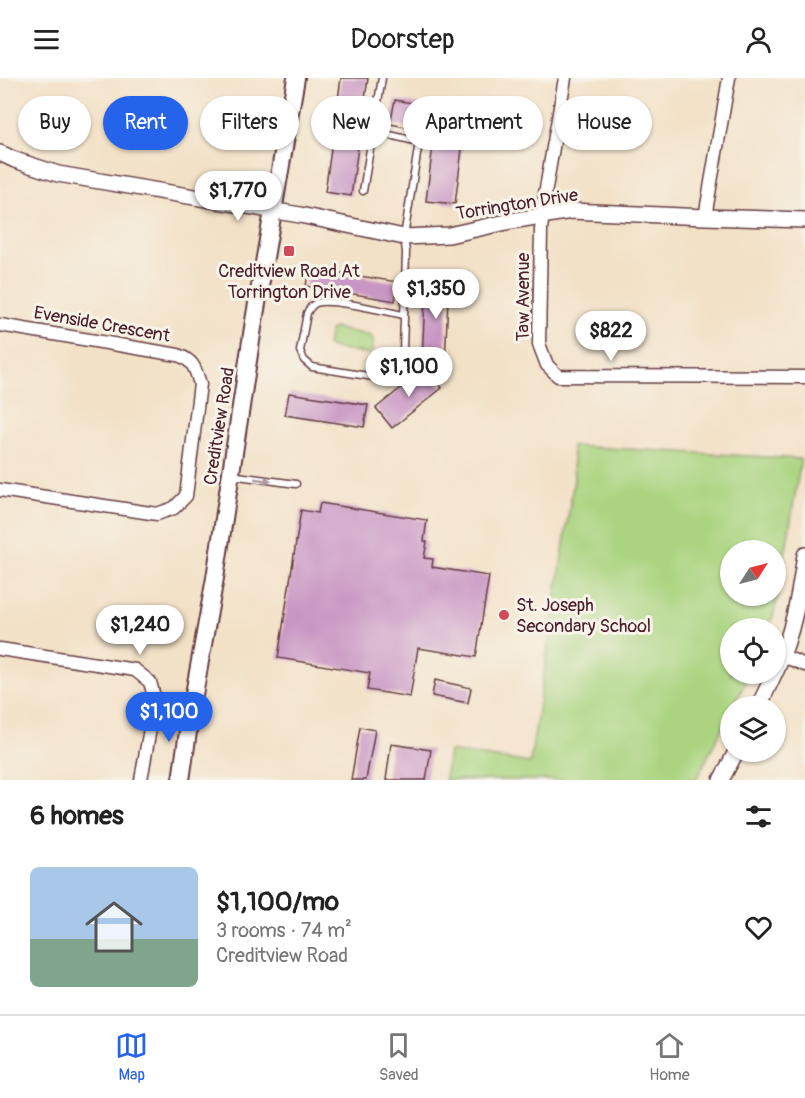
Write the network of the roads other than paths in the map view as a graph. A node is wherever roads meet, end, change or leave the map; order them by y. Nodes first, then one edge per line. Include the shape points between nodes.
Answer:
1 (296, 78) edge
2 (382, 78) edge
3 (565, 78) edge
4 (729, 78) edge
5 (379, 96) edge
6 (391, 135) edge
7 (370, 150) edge
8 (0, 153) edge
9 (363, 191) dead end
10 (273, 211) junction
11 (543, 216) junction
12 (705, 217) junction
13 (805, 220) edge
14 (404, 237) junction
15 (404, 315) junction
16 (0, 326) edge
17 (805, 377) edge
18 (231, 475) junction
19 (296, 484) dead end
20 (0, 490) edge
21 (805, 555) edge
22 (786, 646) edge
23 (0, 649) edge
24 (786, 657) edge
25 (805, 665) edge
26 (731, 762) edge
27 (141, 780) edge
28 (181, 780) edge
29 (721, 780) edge

1 - 10 main road, Creditview Road
2 - 5 lane
3 - 11 street, Taw Avenue
4 - 12 street
6 - 14 lane via 419,142
7 - 9 lane
8 - 10 street, Torrington Drive via 58,174
10 - 14 street, Torrington Drive
10 - 18 main road, Creditview Road
11 - 12 street, Torrington Drive via 571,211
11 - 14 street, Torrington Drive via 449,235
11 - 17 street, Taw Avenue via 539,344 546,365 558,376
12 - 13 street, Torrington Drive
14 - 15 lane
15 - 15 lane via 403,351 397,370 388,376 312,367 303,360 300,351 308,310 315,303 329,301
16 - 20 street, Evenside Crescent via 178,355 195,367 200,384 186,496 174,508 157,514
18 -> 19 lane
18 - 28 main road, Creditview Road
21 - 22 street via 797,610
23 - 27 street via 135,670 150,682 155,700
24 - 25 street
26 - 29 street

